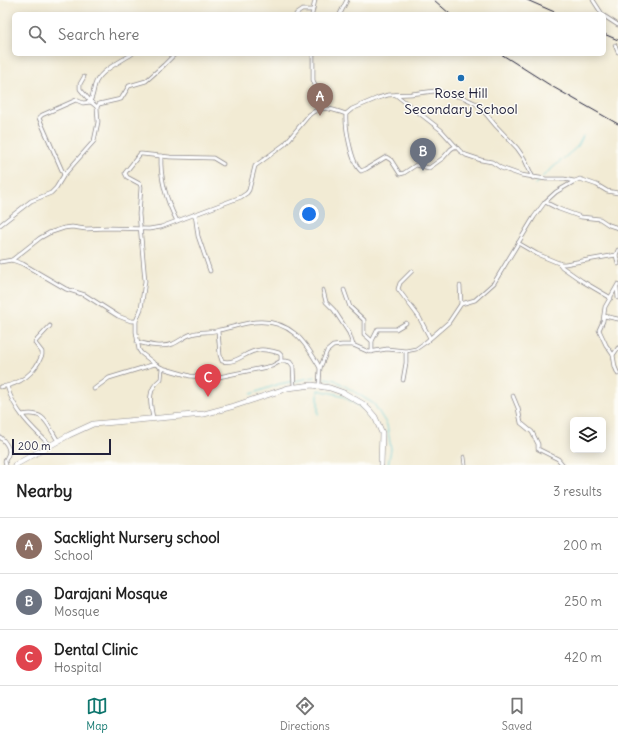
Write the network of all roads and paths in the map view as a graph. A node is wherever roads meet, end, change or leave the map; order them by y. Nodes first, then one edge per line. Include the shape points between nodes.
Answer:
1 (315, 0) edge
2 (347, 0) edge
3 (593, 0) edge
4 (299, 12) edge
5 (312, 12) edge
6 (341, 12) edge
7 (601, 12) edge
8 (606, 17) edge
9 (618, 25) edge
10 (615, 45) dead end
11 (618, 52) edge
12 (129, 56) edge
13 (173, 56) edge
14 (313, 56) edge
15 (84, 77) dead end
16 (396, 95) junction
17 (90, 101) junction
18 (97, 107) junction
19 (323, 108) junction
20 (346, 114) junction
21 (456, 146) junction
22 (162, 156) junction
23 (223, 164) dead end
24 (64, 175) junction
25 (533, 178) junction
26 (575, 181) junction
27 (618, 193) edge
28 (545, 202) junction
29 (194, 214) junction
30 (177, 221) junction
31 (0, 225) edge
32 (140, 228) junction
33 (618, 228) edge
34 (518, 243) junction
35 (618, 250) edge
36 (616, 254) junction
37 (12, 260) junction
38 (0, 262) edge
39 (559, 263) junction
40 (618, 264) edge
41 (210, 271) dead end
42 (412, 271) dead end
43 (618, 283) edge
44 (460, 286) dead end
45 (322, 290) dead end
46 (344, 290) dead end
47 (611, 298) junction
48 (618, 298) edge
49 (461, 304) junction
50 (604, 316) junction
51 (618, 319) edge
52 (136, 321) junction
53 (406, 323) dead end
54 (50, 326) dead end
55 (218, 331) junction
56 (430, 338) junction
57 (372, 341) junction
58 (137, 342) junction
59 (353, 345) junction
60 (618, 348) edge
61 (406, 351) junction
62 (372, 352) junction
63 (612, 355) junction
64 (281, 361) junction
65 (616, 362) edge
66 (155, 364) junction
67 (162, 368) junction
68 (320, 368) junction
69 (618, 374) edge
70 (404, 380) dead end
71 (319, 385) junction
72 (7, 386) junction
73 (0, 387) edge
74 (294, 387) junction
75 (94, 389) dead end
76 (513, 396) dead end
77 (22, 416) junction
78 (153, 418) junction
79 (0, 438) edge
80 (58, 441) junction
81 (50, 445) junction
82 (464, 456) dead end
83 (22, 463) edge
84 (6, 465) edge
85 (15, 465) edge
86 (381, 465) edge
87 (465, 465) edge
88 (564, 465) edge

1 - 5 street
2 - 6 street
3 - 7 street
4 - 5 street
8 - 9 street
10 - 11 street
12 - 17 street via 102,74 94,86
13 - 18 street via 146,80 129,86 121,99 102,102
14 - 19 street via 313,80
15 - 17 street via 80,89
16 - 20 street via 378,98
16 - 21 street via 444,133
16 - 25 street via 435,91 462,97 475,103 517,148
17 - 18 street
17 - 24 street via 83,103 76,100 39,118
18 - 24 street via 98,122 94,141
19 - 20 street
19 - 29 street via 309,114 285,144 255,166 247,193
20 - 21 street via 354,160 361,171 386,157 400,174 414,165 429,168
21 - 25 street via 466,155
22 - 23 street via 213,158
22 - 30 street via 161,171 166,196
22 - 32 street via 140,154 125,173 141,186
24 - 31 street via 54,191 34,199
25 - 26 street
26 - 27 street via 588,181 607,191
26 - 28 street
28 - 33 street via 581,217 600,219
28 - 34 street
29 - 30 street
29 - 41 street via 198,236
30 - 32 street via 161,227
32 - 37 street via 64,228 40,238
32 - 52 street via 145,281 141,309
34 - 39 street
34 - 49 street via 497,279 488,289 475,300
35 - 36 street
36 - 39 street
36 - 40 street
37 - 38 street
37 - 52 street via 66,289 91,297 126,319
39 - 47 street via 582,281
42 - 56 street via 400,283 398,290 419,317
43 - 47 street
43 - 48 street
44 - 49 street
45 - 59 street via 326,302 349,333
46 - 57 street via 350,306 364,320 365,336
47 - 50 street via 605,307
49 - 56 street via 449,322
50 - 51 street
50 - 63 street via 599,330
52 - 58 street
53 - 57 street via 396,329 378,329
54 - 72 street via 36,341 42,352 37,364 26,378
55 - 58 street via 193,334 173,344 161,346
55 - 64 street via 222,361 234,361 259,350 281,354
55 - 68 street via 255,322 276,324 290,330 304,342
56 - 61 street via 416,349
57 - 62 street
58 - 66 street via 140,353
59 - 62 street
59 - 68 street via 333,346 327,351
60 - 63 street
61 - 62 street via 387,349
61 - 70 street
63 - 65 street
64 - 67 street via 272,366 214,378
64 - 74 street via 288,361 293,366
65 - 69 street
66 - 67 street
66 - 75 street via 109,378
67 - 78 street via 161,379 151,390
68 - 71 street
71 - 74 main road
71 - 86 main road via 344,393 362,404 375,417 382,433
72 - 73 street
72 - 77 street via 12,401
74 - 78 main road via 204,414
76 - 88 street via 521,423 532,432 538,449
77 - 80 street via 34,413 39,415
77 - 81 street
78 - 80 main road via 93,424
79 - 84 street via 9,449 9,455 4,461
80 - 81 main road
81 - 83 main road
82 - 87 street
83 - 85 main road

